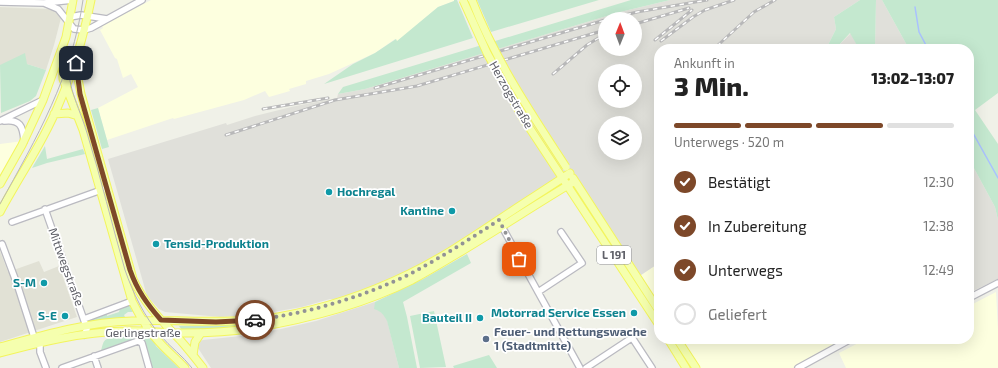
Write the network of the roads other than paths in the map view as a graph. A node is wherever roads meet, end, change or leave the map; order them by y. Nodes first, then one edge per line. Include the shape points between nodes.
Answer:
1 (73, 0) edge
2 (91, 0) edge
3 (142, 0) edge
4 (463, 0) edge
5 (472, 0) edge
6 (0, 2) edge
7 (44, 3) junction
8 (88, 16) junction
9 (107, 19) junction
10 (70, 20) junction
11 (84, 30) junction
12 (62, 51) junction
13 (76, 63) junction
14 (66, 87) junction
15 (43, 100) junction
16 (54, 114) junction
17 (78, 116) junction
18 (0, 122) edge
19 (24, 141) junction
20 (568, 170) junction
21 (562, 178) junction
22 (575, 181) junction
23 (0, 184) edge
24 (567, 185) junction
25 (104, 189) junction
26 (45, 209) junction
27 (0, 212) edge
28 (499, 220) junction
29 (12, 222) dead end
30 (502, 227) junction
31 (561, 232) dead end
32 (2, 244) dead end
33 (998, 283) edge
34 (538, 292) junction
35 (974, 295) edge
36 (132, 301) junction
37 (654, 303) edge
38 (654, 317) edge
39 (142, 320) junction
40 (161, 320) junction
41 (85, 322) junction
42 (150, 332) junction
43 (172, 333) junction
44 (201, 333) junction
45 (84, 335) junction
46 (38, 339) junction
47 (671, 344) edge
48 (680, 344) edge
49 (842, 344) edge
50 (0, 347) edge
51 (0, 353) edge
52 (193, 355) junction
53 (94, 356) junction
54 (46, 368) edge
55 (62, 368) edge
56 (98, 368) edge
57 (150, 368) edge
58 (186, 368) edge
59 (203, 368) edge
60 (580, 368) edge
61 (586, 368) edge
62 (652, 368) edge
63 (686, 368) edge
64 (696, 368) edge
65 (798, 368) edge

1 - 7 street
1 - 10 main road
2 - 8 main road
3 - 9 street
4 - 21 main road, Herzogstraße, bridge via 499,77
5 - 20 main road, Herzogstraße, bridge via 511,80
6 - 7 street
7 - 10 street via 58,9
8 - 9 street
8 - 10 street via 81,15
8 - 11 main road
9 - 11 street
10 - 11 street via 74,29
10 - 12 main road
11 - 13 main road
12 - 14 main road
12 - 15 main road
13 - 14 main road
13 - 25 main road via 80,94
14 - 16 main road
14 - 17 main road
15 - 18 street
15 - 19 main road
16 - 17 main road via 68,113
16 - 27 main road
17 - 25 main road
18 - 19 street via 17,122 23,131
19 - 23 main road
20 - 21 main road, Gerlingstraße
20 - 22 main road, Herzogstraße / L 191
21 - 24 main road, Herzogstraße / L 191
21 - 28 main road, Gerlingstraße
22 - 24 main road, Gerlingstraße
22 - 37 main road, L 191
24 - 30 main road, Gerlingstraße
24 - 38 main road, L 191
25 - 26 street
25 - 36 main road via 124,279
25 - 40 main road via 133,279 144,299
26 - 29 street
26 - 41 street, Mittwegstraße
28 - 30 street
28 - 40 main road, Gerlingstraße via 449,252 408,274 366,292 320,307 250,321
30 - 34 street
30 - 44 main road, Gerlingstraße via 411,280 346,306 302,320
31 - 34 street via 582,263
32 - 46 street
33 - 35 street
34 - 60 street
36 - 39 main road
36 - 41 street, Gerlingstraße
39 - 40 main road, Gerlingstraße
39 - 41 main road, Gerlingstraße
39 - 42 main road
40 - 43 main road
41 - 45 street via 87,329
41 - 46 main road, Gerlingstraße
42 - 43 main road, Gerlingstraße
42 - 45 main road, Gerlingstraße via 125,331
42 - 58 main road
43 - 44 main road, Gerlingstraße
43 - 52 main road
44 - 52 main road via 195,342
45 - 46 main road, Gerlingstraße
46 - 50 main road, Gerlingstraße
46 - 51 main road, Gerlingstraße
46 - 54 street
47 - 63 main road
48 - 64 main road
49 - 65 street
52 - 59 main road
53 - 55 street
53 - 56 street
53 - 57 street via 138,341 142,343
61 - 62 street via 630,339 633,339

